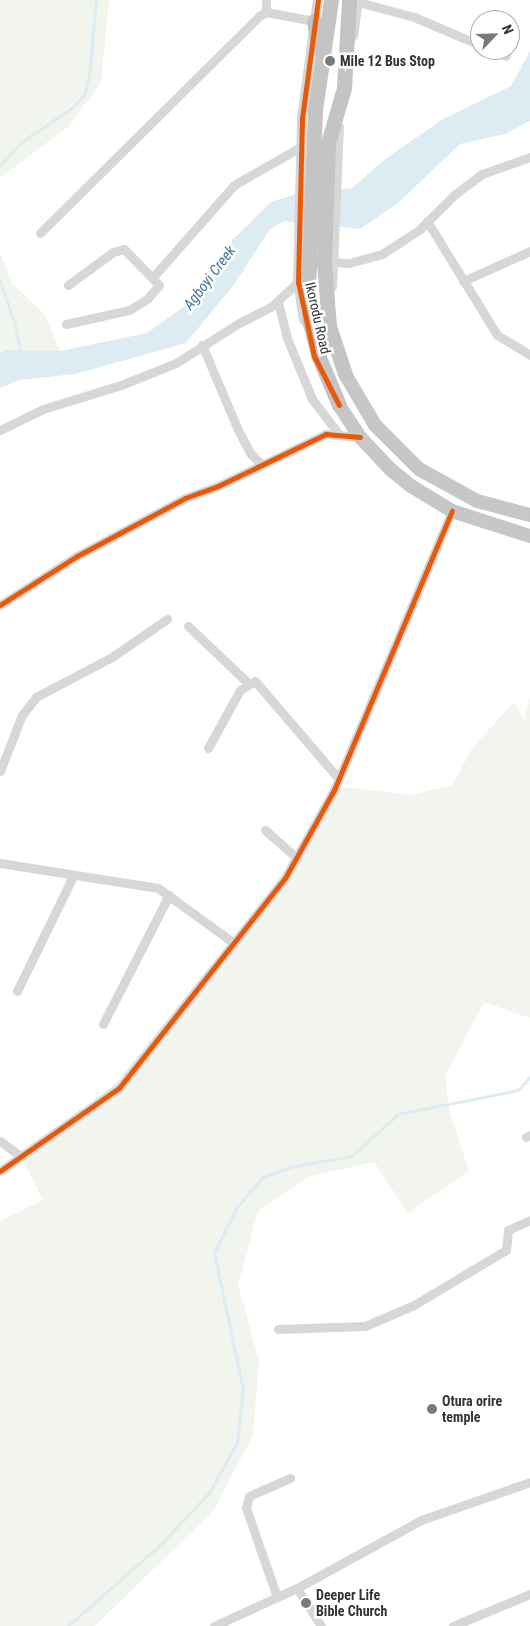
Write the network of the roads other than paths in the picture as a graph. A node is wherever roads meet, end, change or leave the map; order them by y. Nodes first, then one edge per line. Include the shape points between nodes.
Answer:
1 (266, 0) edge
2 (318, 0) edge
3 (331, 0) edge
4 (355, 1) edge
5 (266, 12) junction
6 (314, 21) junction
7 (470, 41) edge
8 (320, 61) junction
9 (302, 146) junction
10 (530, 157) edge
11 (306, 174) junction
12 (426, 221) junction
13 (40, 233) dead end
14 (304, 239) junction
15 (328, 239) junction
16 (530, 251) edge
17 (333, 262) junction
18 (154, 277) junction
19 (463, 280) junction
20 (298, 282) junction
21 (68, 284) dead end
22 (278, 302) junction
23 (66, 324) dead end
24 (202, 345) junction
25 (530, 355) edge
26 (345, 374) junction
27 (339, 405) junction
28 (0, 430) edge
29 (338, 433) junction
30 (360, 437) junction
31 (261, 464) junction
32 (452, 511) junction
33 (529, 514) edge
34 (526, 536) edge
35 (0, 605) edge
36 (167, 620) dead end
37 (188, 626) dead end
38 (248, 683) junction
39 (208, 748) dead end
40 (0, 771) edge
41 (338, 778) junction
42 (265, 830) dead end
43 (297, 858) junction
44 (0, 863) edge
45 (73, 876) junction
46 (169, 895) junction
47 (234, 943) junction
48 (17, 991) dead end
49 (103, 1024) dead end
50 (0, 1141) edge
51 (21, 1156) junction
52 (0, 1171) edge
53 (530, 1220) edge
54 (278, 1329) dead end
55 (290, 1478) dead end
56 (530, 1482) edge
57 (297, 1588) junction
58 (530, 1594) edge
59 (276, 1597) junction
60 (214, 1626) edge
61 (321, 1626) edge
62 (453, 1626) edge

1 - 5 street
2 - 6 street, Ikorodu Road
3 - 8 highway, Ikorodu Road
4 - 7 street via 414,17
4 - 15 highway, Ikorodu Road via 344,88 328,143 331,176
5 - 6 street
5 - 13 street
6 - 8 highway
6 - 9 street, Ikorodu Road via 305,80
8 - 11 highway, Ikorodu Road
9 - 11 street, Ikorodu Road
9 - 18 street via 234,185
10 - 12 street via 482,174
11 - 14 highway, Ikorodu Road
12 - 17 street via 419,230 382,254 349,263
12 - 19 street
14 - 20 street, Ikorodu Road
14 - 27 highway, Ikorodu Road via 310,323 318,355
15 - 17 street, Ikorodu Road
15 - 26 highway, Ikorodu Road via 325,293 329,326
16 - 19 street
17 - 26 street, Ikorodu Road via 333,320
18 - 21 street via 120,248
18 - 23 street via 158,288 129,310
19 - 25 street via 497,335
20 - 22 street via 288,288
20 - 27 street, Ikorodu Road via 314,356
22 - 24 street
22 - 29 street via 287,338 312,399
24 - 28 street via 176,363 121,385 43,409
24 - 31 street via 238,430 251,454
26 - 33 highway, Ikorodu Road via 375,425 419,469 477,501
27 - 30 highway, Ikorodu Road
29 - 30 street
29 - 31 street via 326,434
30 - 32 highway, Ikorodu Road via 390,469
31 - 35 street via 133,526
32 - 34 highway, Ikorodu Road
32 - 41 street
36 - 40 street via 112,657 36,697 22,715
37 - 38 street
38 - 39 street via 240,690
38 - 41 street via 255,681 263,686
41 - 43 street
42 - 43 street
43 - 47 street
44 - 45 street
45 - 46 street via 147,885
45 - 48 street
46 - 47 street
46 - 49 street
47 - 51 street via 119,1088
50 - 51 street
51 - 52 street
53 - 54 street via 508,1230 506,1250 414,1304 365,1326
55 - 59 street via 249,1496 246,1508
56 - 57 street via 422,1520
57 - 59 street
57 - 61 street
58 - 62 street
59 - 60 street

